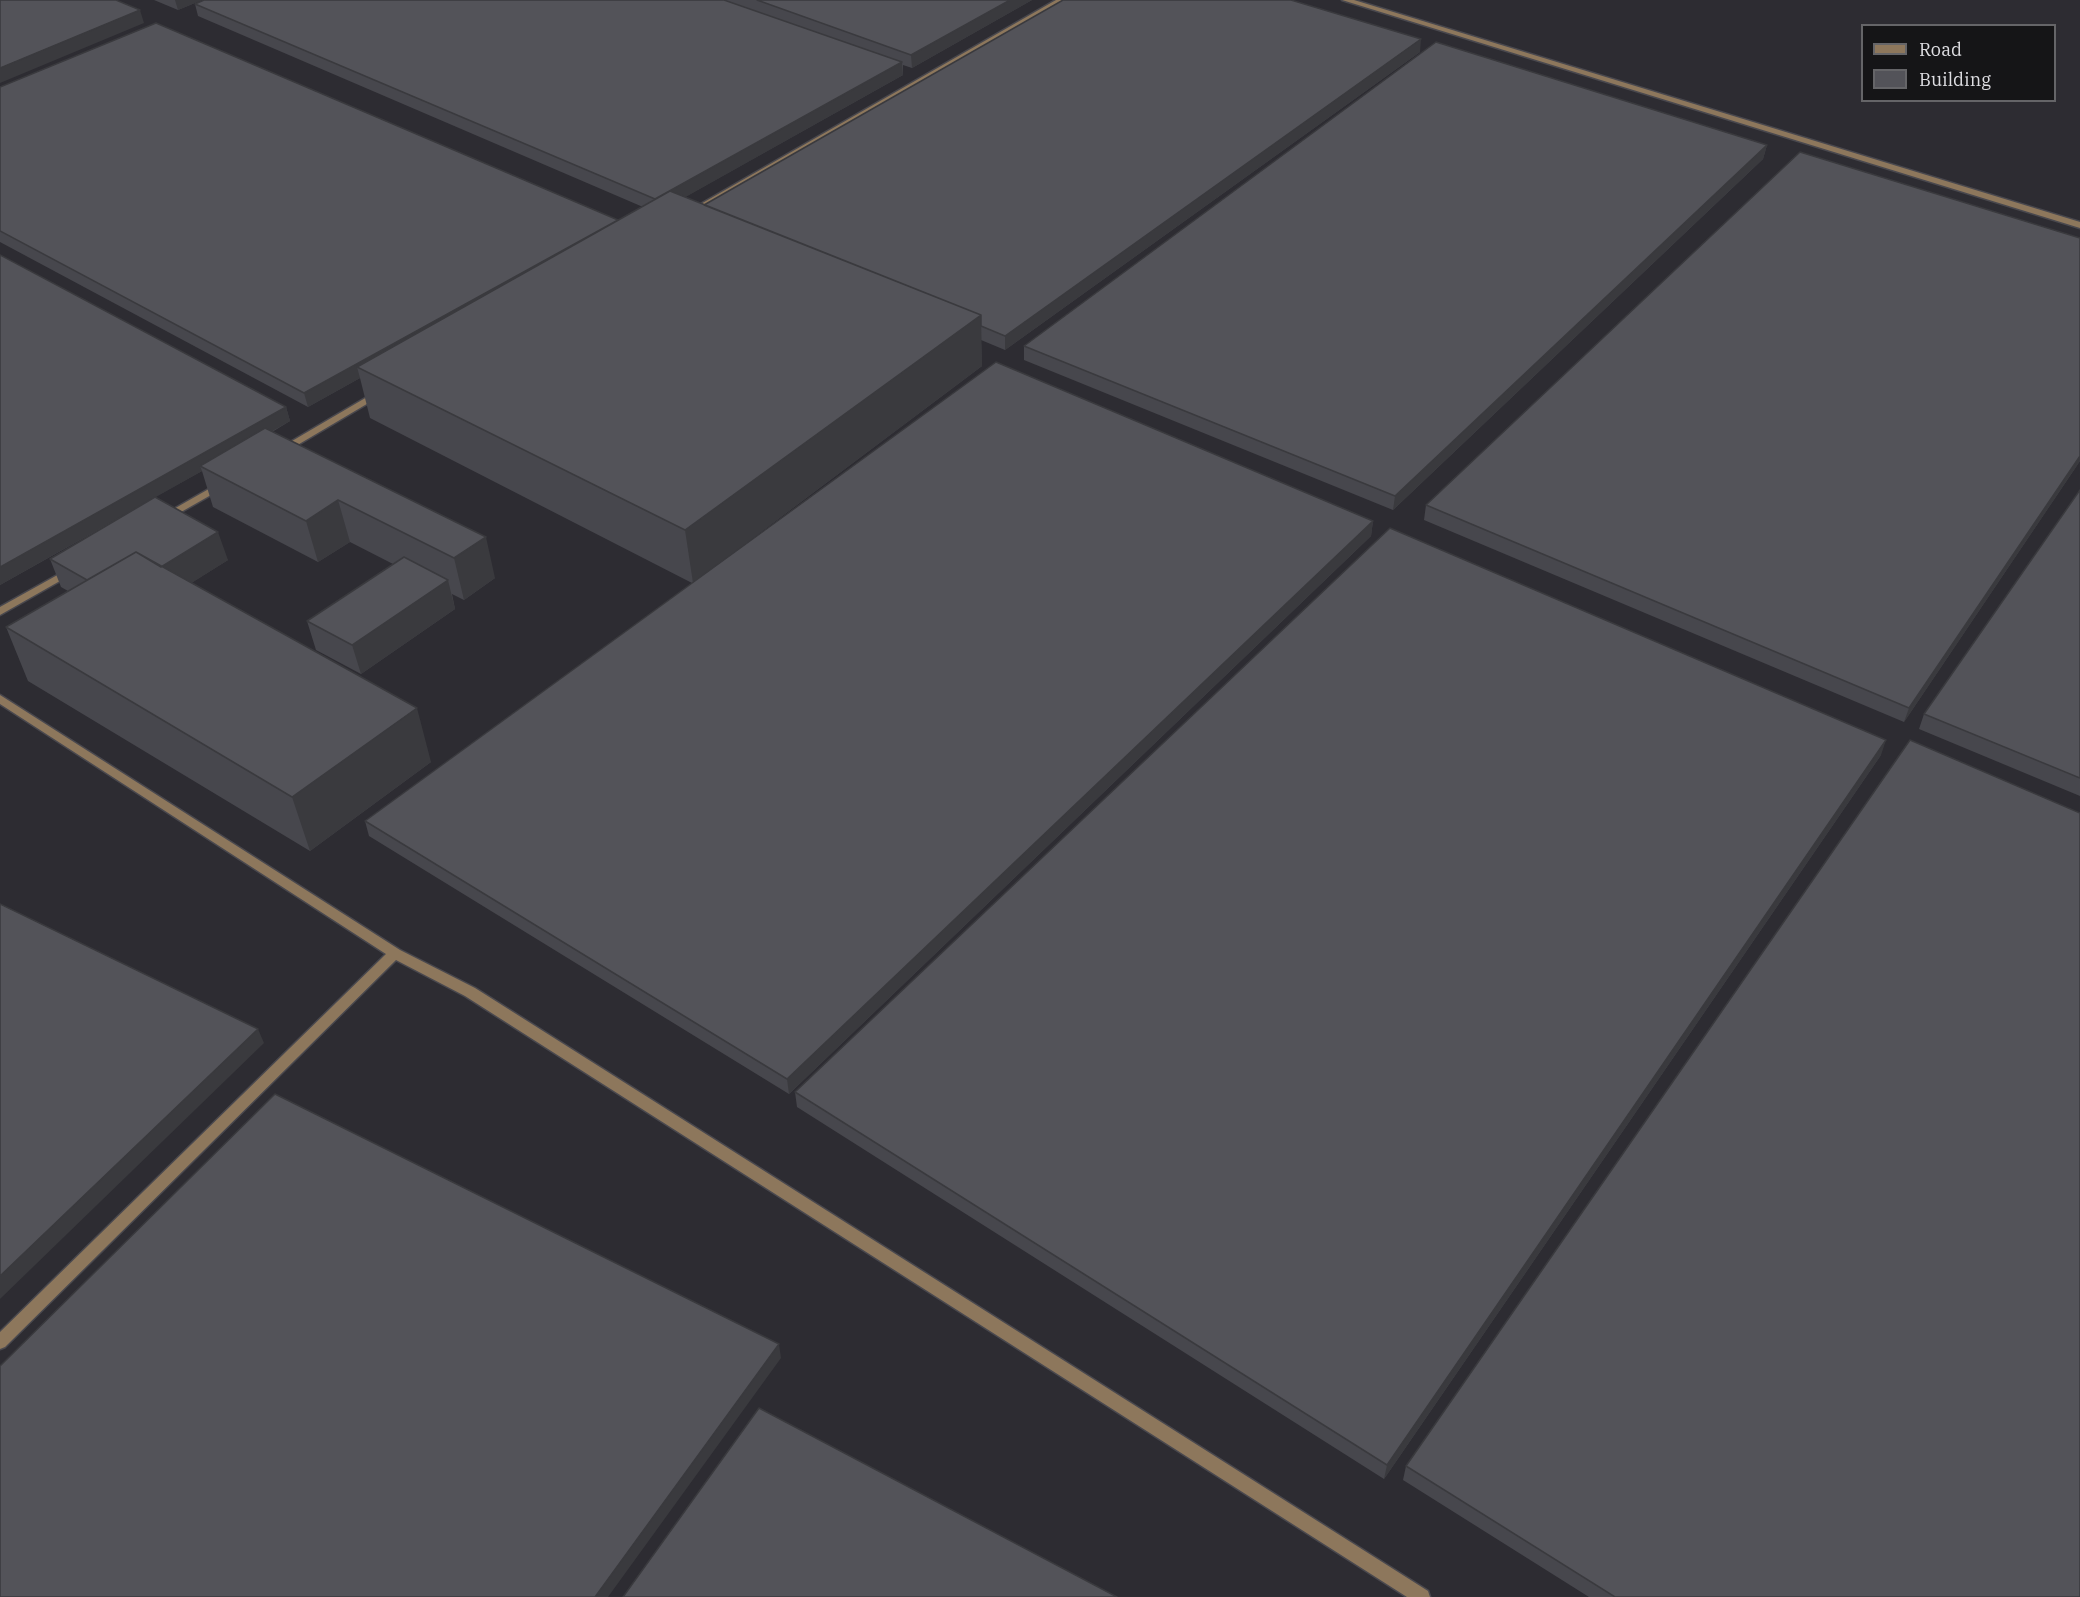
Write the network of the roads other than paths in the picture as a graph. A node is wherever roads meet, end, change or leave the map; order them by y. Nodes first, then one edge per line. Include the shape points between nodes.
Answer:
1 (1061, 0) edge
2 (1346, 0) edge
3 (694, 210) edge
4 (2080, 225) edge
5 (384, 391) edge
6 (270, 457) edge
7 (228, 481) edge
8 (156, 522) edge
9 (83, 564) edge
10 (0, 612) edge
11 (0, 699) edge
12 (395, 953) junction
13 (0, 1342) edge
14 (1422, 1597) edge

1 - 3 street
2 - 4 street
5 - 6 street
7 - 8 street
9 - 10 street
11 - 12 street
12 - 13 street
12 - 14 street via 470,992

